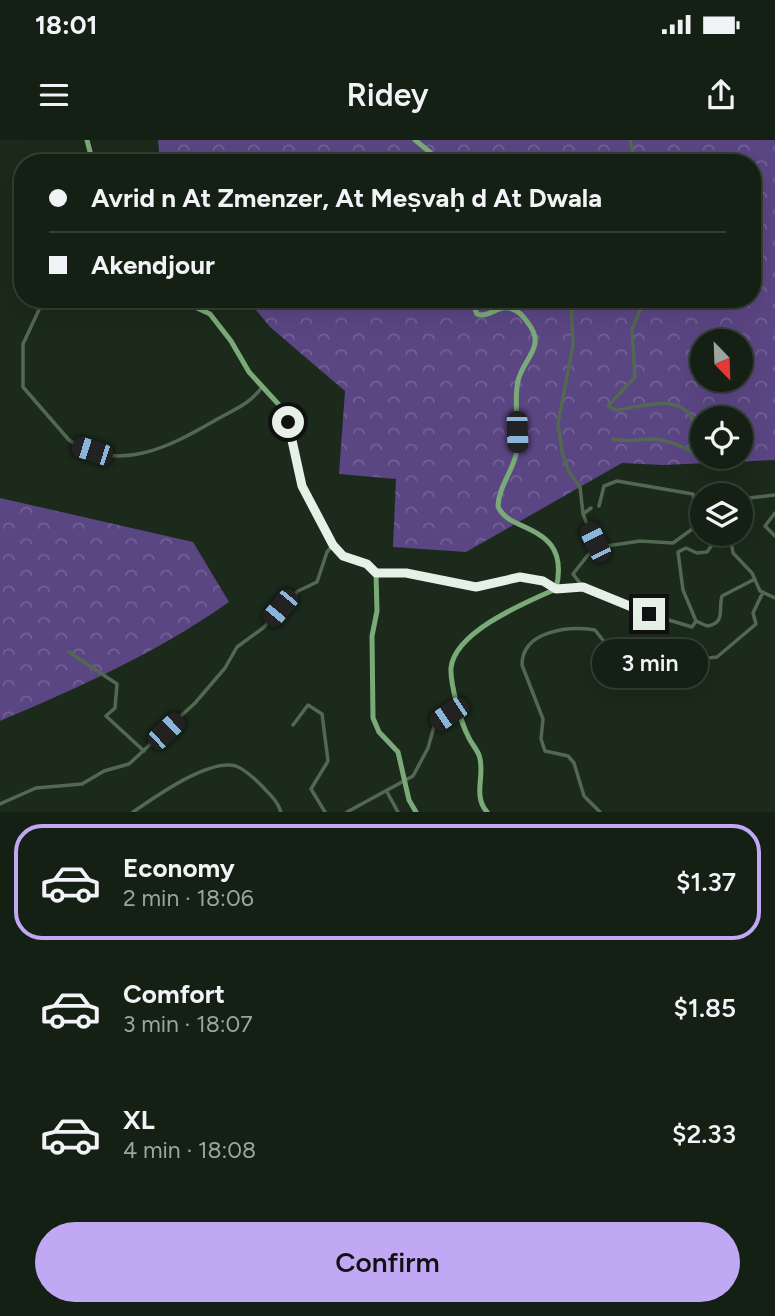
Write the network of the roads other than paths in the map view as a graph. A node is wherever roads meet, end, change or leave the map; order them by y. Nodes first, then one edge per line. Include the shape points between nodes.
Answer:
1 (415, 140) edge
2 (432, 154) edge
3 (40, 308) edge
4 (197, 308) edge
5 (476, 308) edge
6 (571, 308) edge
7 (641, 308) edge
8 (261, 387) junction
9 (690, 413) edge
10 (613, 439) dead end
11 (690, 450) edge
12 (690, 493) edge
13 (775, 495) edge
14 (753, 498) edge
15 (599, 506) dead end
16 (591, 508) dead end
17 (775, 513) edge
18 (583, 514) junction
19 (690, 531) edge
20 (775, 536) edge
21 (673, 543) junction
22 (333, 545) junction
23 (712, 546) edge
24 (733, 546) edge
25 (597, 549) junction
26 (679, 551) junction
27 (376, 573) junction
28 (755, 579) junction
29 (583, 587) junction
30 (556, 589) junction
31 (763, 592) junction
32 (775, 598) edge
33 (695, 621) junction
34 (69, 652) dead end
35 (459, 707) junction
36 (293, 725) dead end
37 (145, 751) junction
38 (406, 778) junction
39 (387, 792) junction
40 (0, 804) edge
41 (133, 812) edge
42 (281, 812) edge
43 (325, 812) edge
44 (347, 812) edge
45 (398, 812) edge
46 (416, 812) edge
47 (487, 812) edge
48 (600, 812) edge

1 - 2 main road
3 - 8 street via 23,344 23,387 78,446 108,456 161,450 251,402
4 - 8 main road via 210,314
5 - 30 main road via 484,316 512,309 524,317 535,335 534,354 518,382 516,456 504,478 498,506 502,515 535,530 548,543 558,566
6 - 18 street via 573,345 558,424 567,467 580,487
7 - 9 street via 632,329 635,377 608,406 616,410 676,402
8 - 22 main road via 286,418 302,486
10 - 11 street via 630,443 659,440
12 - 15 street via 617,481 604,486
13 - 14 street
16 - 18 street
17 - 20 street via 765,526
18 - 25 street
19 - 21 street
21 - 25 street via 640,541
21 - 26 street
22 - 27 main road via 343,556 367,564
22 - 37 street via 317,582 298,592 237,647 195,704
23 - 26 street via 708,552
24 - 28 street via 735,556
25 - 29 street via 573,574
26 - 33 street via 681,584
27 - 30 street via 406,573 476,587 520,577
27 - 38 main road via 373,718 398,752
28 - 31 street
28 - 33 street via 722,596 717,623 706,626
29 - 30 street
29 - 33 street via 691,627
30 - 35 main road via 518,605 463,647 451,668
31 - 32 street
31 - 48 street via 752,613 757,624 712,659 648,665 606,644 595,630 576,627 551,632 530,645 522,660 543,719 542,746 549,754 568,756 584,796
34 - 37 street via 117,684 115,708 106,716
35 - 38 street via 435,723 418,770
35 - 47 main road via 481,762 479,795
36 - 43 street via 308,705 321,715 328,761 311,789
37 - 40 street via 129,764 82,784 36,788
38 - 39 street
38 - 46 main road
39 - 44 street
39 - 45 street
41 - 42 street via 170,787 220,766 235,766 277,801

